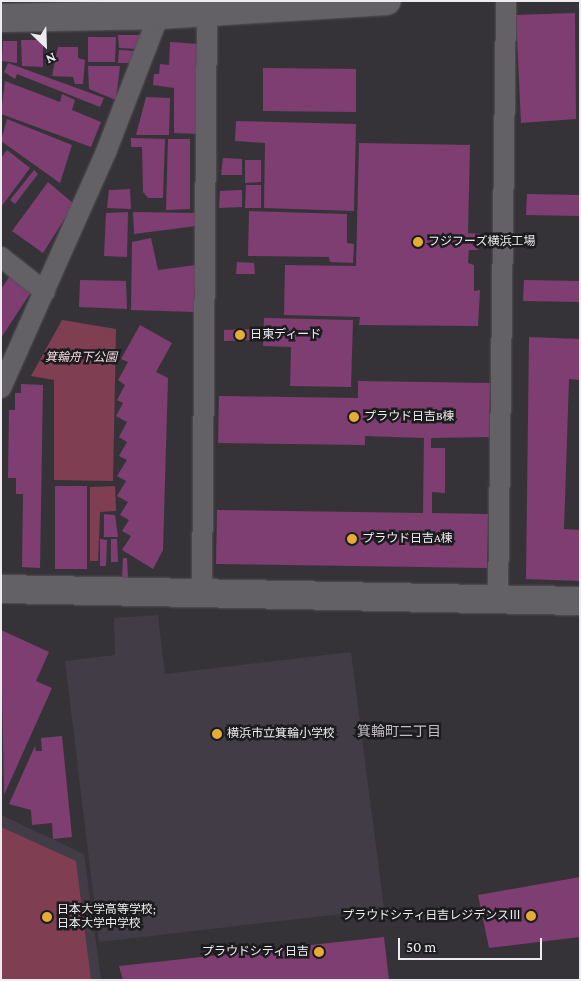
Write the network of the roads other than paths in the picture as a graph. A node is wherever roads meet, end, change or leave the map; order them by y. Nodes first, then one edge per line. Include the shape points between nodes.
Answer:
1 (387, 1) edge
2 (506, 1) edge
3 (51, 8) edge
4 (161, 8) edge
5 (207, 12) junction
6 (1, 18) edge
7 (1, 257) edge
8 (45, 292) junction
9 (1, 388) edge
10 (1, 589) edge
11 (202, 593) junction
12 (498, 600) junction
13 (580, 601) edge

1 - 5 street
2 - 12 street
3 - 4 street
3 - 6 street
4 - 5 street
4 - 8 street via 106,152
5 - 11 street
7 - 8 street
8 - 9 street
10 - 11 street
11 - 12 street
12 - 13 street

